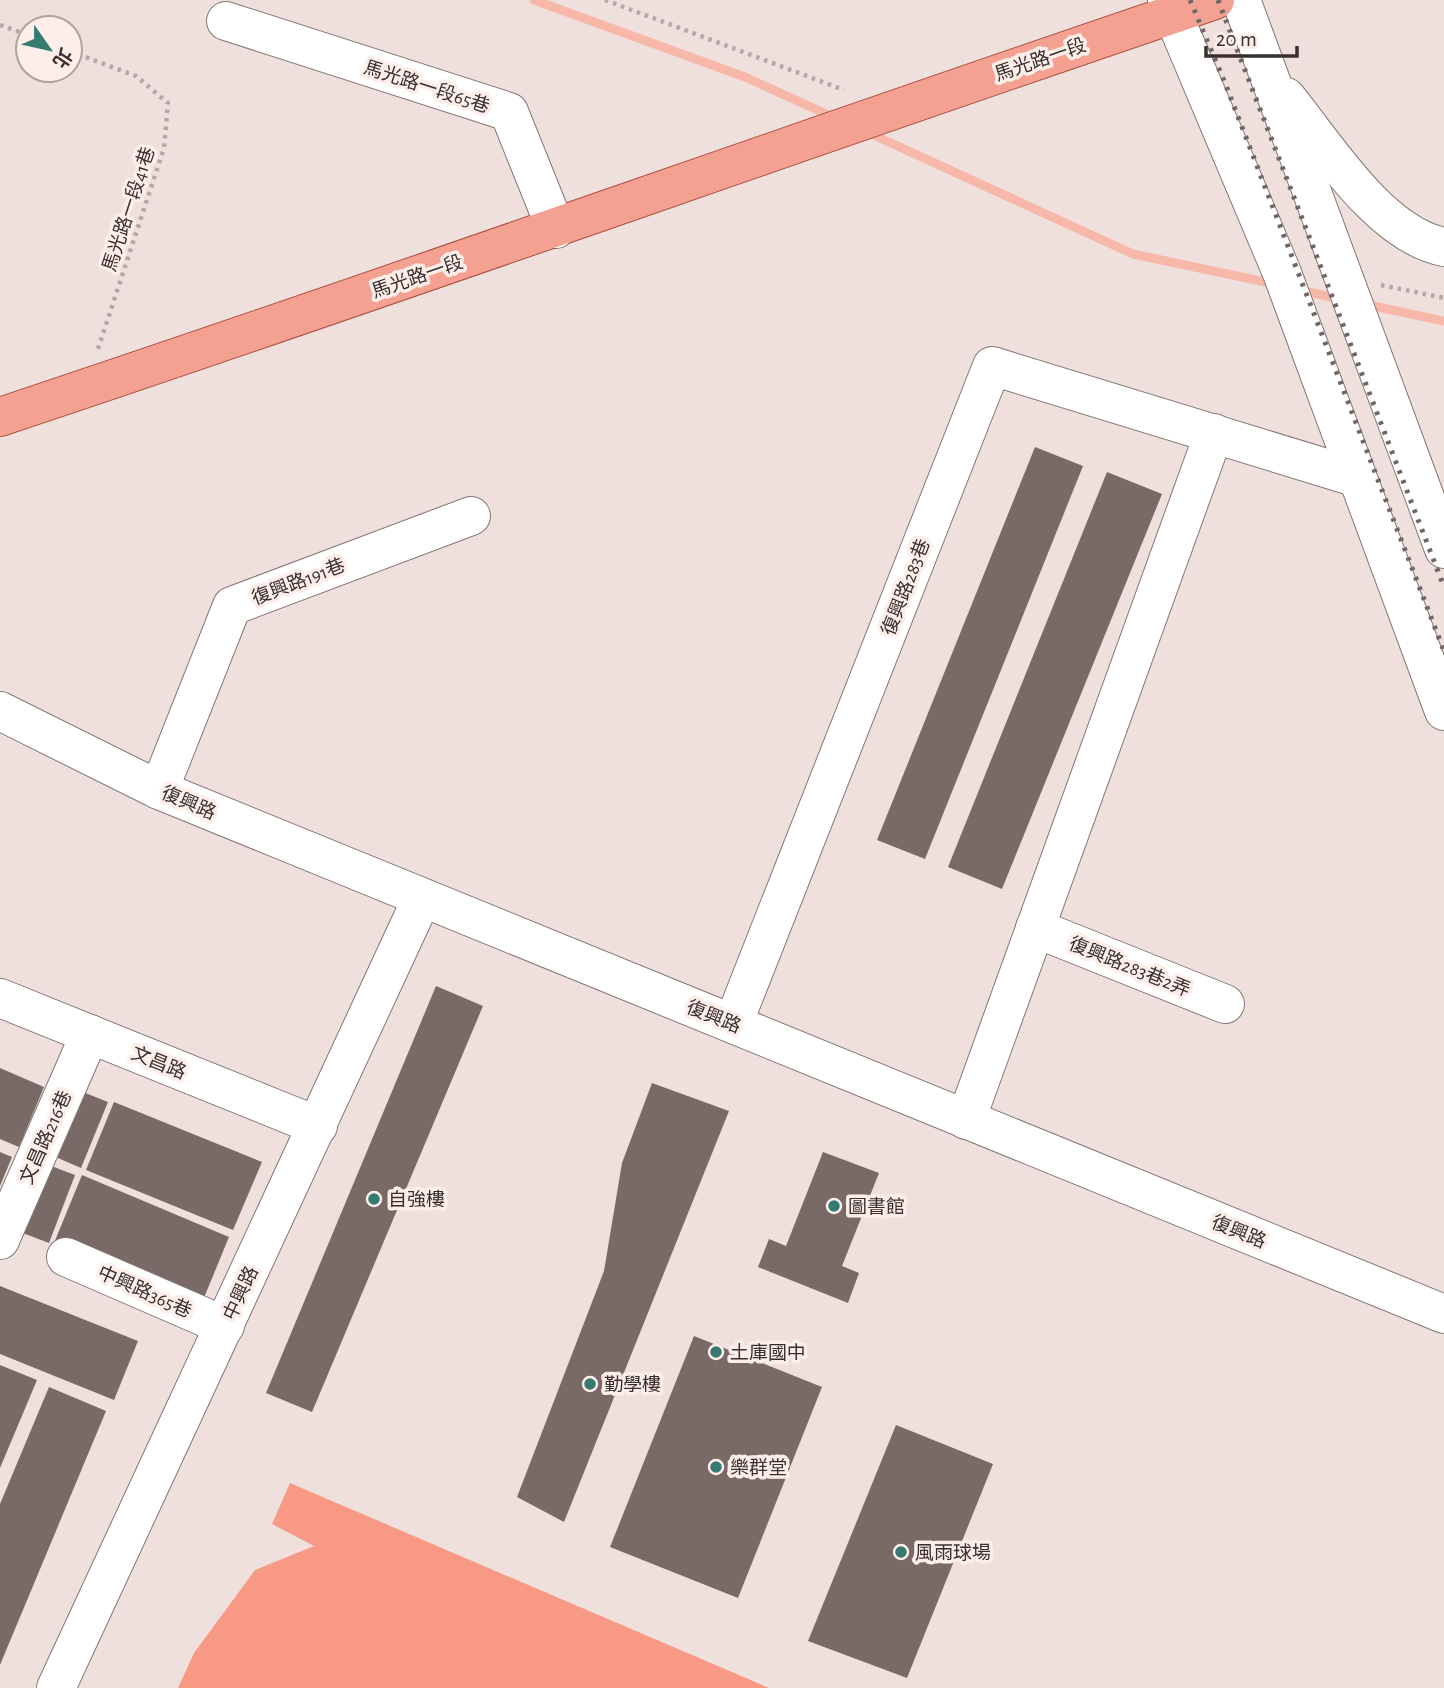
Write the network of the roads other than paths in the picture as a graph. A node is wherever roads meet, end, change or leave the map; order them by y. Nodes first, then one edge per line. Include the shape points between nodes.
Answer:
1 (1215, 0) edge
2 (1241, 0) edge
3 (1170, 7) edge
4 (226, 21) dead end
5 (1267, 74) junction
6 (556, 229) junction
7 (1444, 247) edge
8 (0, 417) edge
9 (1214, 433) junction
10 (1355, 477) junction
11 (471, 516) dead end
12 (1444, 549) edge
13 (0, 710) edge
14 (1444, 711) edge
15 (159, 790) junction
16 (422, 898) junction
17 (1035, 928) junction
18 (0, 998) edge
19 (1226, 1004) dead end
20 (733, 1024) junction
21 (90, 1034) junction
22 (966, 1120) junction
23 (318, 1126) junction
24 (1, 1234) edge
25 (66, 1257) dead end
26 (1440, 1314) edge
27 (225, 1326) junction
28 (56, 1688) edge

1 - 3 main road, 馬光路一段
2 - 5 street
3 - 6 main road, 馬光路一段
3 - 10 street via 1282,273
4 - 6 street, 馬光路一段65巷 via 509,113
5 - 7 street via 1379,212 1429,244
5 - 12 street
6 - 8 main road, 馬光路一段
9 - 10 street, 復興路283巷
9 - 17 street
9 - 20 street, 復興路283巷 via 992,366
10 - 14 street
11 - 15 street, 復興路191巷 via 232,606
13 - 15 street, 復興路
15 - 16 street, 復興路
16 - 20 street, 復興路
16 - 23 street, 中興路
17 - 19 street, 復興路283巷2弄
17 - 22 street
18 - 21 street, 文昌路
20 - 22 street, 復興路
21 - 23 street, 文昌路
21 - 24 street, 文昌路216巷
22 - 26 street, 復興路
23 - 27 street, 中興路
25 - 27 street, 中興路365巷
27 - 28 street, 中興路

